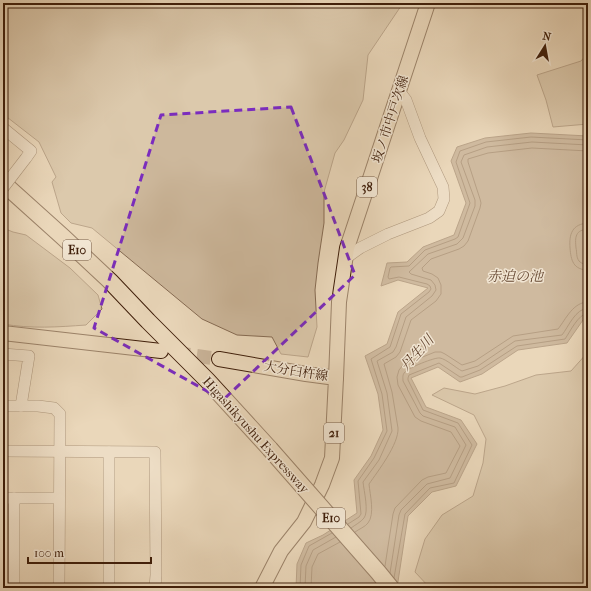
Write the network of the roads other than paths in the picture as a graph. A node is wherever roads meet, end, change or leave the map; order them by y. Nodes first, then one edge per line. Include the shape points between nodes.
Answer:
1 (428, 3) edge
2 (399, 91) junction
3 (3, 128) edge
4 (3, 174) edge
5 (3, 183) edge
6 (5, 194) edge
7 (346, 258) junction
8 (110, 281) junction
9 (148, 321) junction
10 (3, 333) edge
11 (161, 351) tunnel mouth
12 (3, 354) edge
13 (219, 359) tunnel mouth
14 (336, 378) junction
15 (3, 406) edge
16 (21, 406) junction
17 (3, 451) edge
18 (59, 452) junction
19 (109, 452) junction
20 (8, 498) edge
21 (59, 498) junction
22 (14, 588) edge
23 (59, 588) edge
24 (109, 588) edge
25 (154, 588) edge
26 (262, 588) edge
27 (391, 588) edge

1 - 2 main road, 坂ノ市中戸次線 / 38
2 - 7 main road, 坂ノ市中戸次線 / 38 via 347,248
2 - 7 street via 406,100 443,187 444,199 439,211 429,218 388,234
3 - 6 street, bridge via 31,151
4 - 8 highway via 96,264
5 - 8 highway, Higashikyushu Expressway / E10
6 - 9 highway, Higashikyushu Expressway / E10
7 - 14 main road, 坂ノ市中戸次線 / 38 via 339,302
8 - 9 highway, Higashikyushu Expressway / E10
9 - 27 highway, Higashikyushu Expressway / E10, bridge via 207,380 270,449
10 - 11 main road
12 - 16 street via 29,356
13 - 14 main road, 大分臼杵線
14 - 26 main road, 大分臼杵線 / 21 via 332,458 304,522 281,550
15 - 16 street
16 - 18 street via 54,408 60,414
17 - 18 street
18 - 19 street
18 - 21 street
19 - 24 street
19 - 25 street via 156,452
20 - 21 street
20 - 22 street
21 - 23 street

